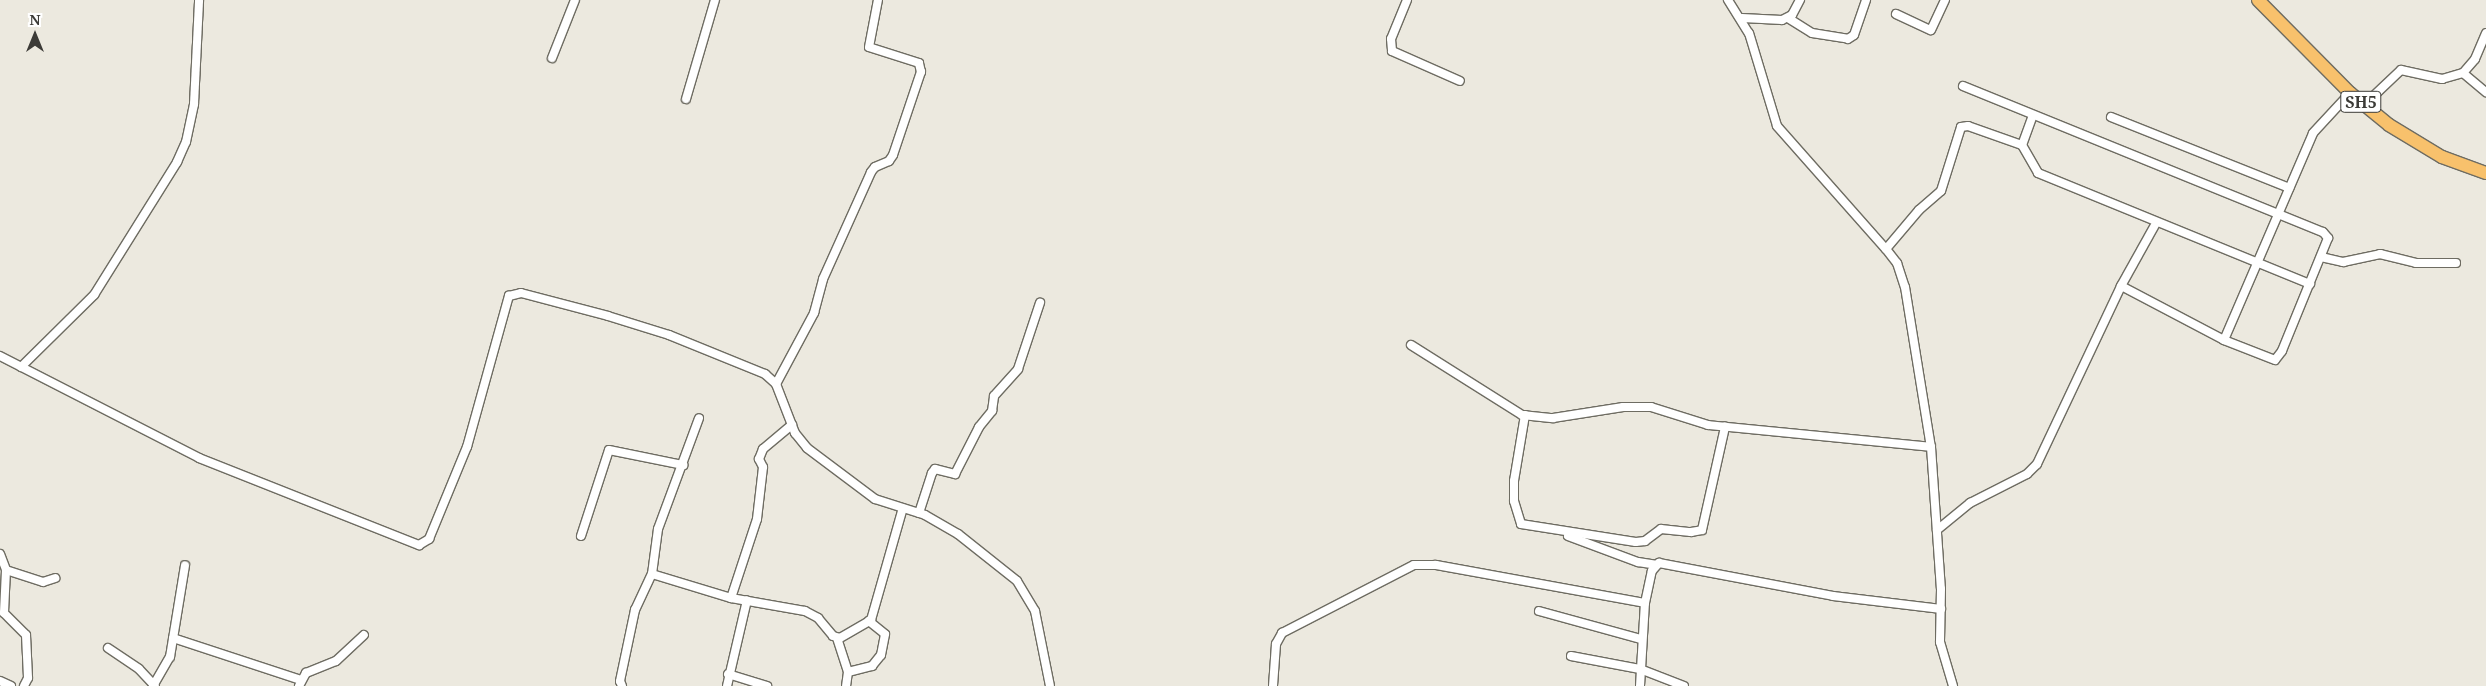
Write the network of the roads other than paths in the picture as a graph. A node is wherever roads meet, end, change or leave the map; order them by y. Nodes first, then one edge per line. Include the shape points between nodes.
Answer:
1 (198, 0) edge
2 (575, 0) edge
3 (715, 0) edge
4 (878, 0) edge
5 (1407, 0) edge
6 (1728, 0) edge
7 (1800, 0) edge
8 (1866, 0) edge
9 (1945, 0) edge
10 (2258, 0) edge
11 (1896, 14) dead end
12 (1742, 18) junction
13 (1788, 18) junction
14 (2486, 33) edge
15 (552, 58) dead end
16 (2463, 73) junction
17 (1460, 81) dead end
18 (1963, 86) dead end
19 (2486, 92) edge
20 (2350, 93) junction
21 (686, 99) dead end
22 (2364, 105) junction
23 (2033, 115) junction
24 (2111, 117) dead end
25 (2022, 145) junction
26 (2486, 173) edge
27 (2289, 188) junction
28 (2278, 216) junction
29 (2156, 223) junction
30 (1886, 250) junction
31 (2322, 257) junction
32 (2258, 263) junction
33 (2456, 263) dead end
34 (2310, 284) junction
35 (2121, 286) junction
36 (1040, 303) dead end
37 (2224, 340) junction
38 (1411, 344) dead end
39 (0, 356) edge
40 (21, 367) junction
41 (776, 384) junction
42 (1525, 415) junction
43 (699, 418) dead end
44 (792, 425) junction
45 (1725, 427) junction
46 (1931, 447) junction
47 (684, 465) junction
48 (903, 508) junction
49 (918, 513) junction
50 (1937, 530) junction
51 (1554, 531) junction
52 (582, 536) dead end
53 (0, 554) edge
54 (185, 564) dead end
55 (1656, 565) junction
56 (6, 570) junction
57 (652, 574) junction
58 (55, 578) dead end
59 (731, 598) junction
60 (747, 600) junction
61 (1645, 603) junction
62 (1941, 609) junction
63 (1539, 611) dead end
64 (870, 622) junction
65 (364, 635) dead end
66 (174, 638) junction
67 (838, 638) junction
68 (1641, 639) junction
69 (108, 648) dead end
70 (1572, 656) dead end
71 (1640, 669) junction
72 (848, 672) junction
73 (728, 674) junction
74 (0, 681) edge
75 (300, 683) edge
76 (11, 686) edge
77 (24, 686) edge
78 (154, 686) edge
79 (622, 686) edge
80 (727, 686) edge
81 (767, 686) edge
82 (846, 686) edge
83 (1050, 686) edge
84 (1273, 686) edge
85 (1640, 686) edge
86 (1684, 686) edge
87 (1953, 686) edge

1 - 40 street via 194,104 186,142 177,162 94,295
2 - 15 street
3 - 21 street
4 - 41 street via 869,47 919,63 921,72 894,155 871,172 823,279 814,313
5 - 17 street via 1391,39 1392,51
6 - 12 street
7 - 13 street
8 - 13 street via 1854,35 1848,39 1812,33
9 - 11 street via 1931,30
10 - 20 main road, SH5
12 - 13 street
12 - 30 street via 1777,126
14 - 16 street via 2475,58
16 - 19 street
16 - 22 street via 2442,79 2401,70
18 - 23 street
20 - 22 main road, SH5
20 - 27 street via 2313,133
22 - 26 main road, SH5 via 2419,144
23 - 25 street
23 - 28 street
24 - 27 street
25 - 29 street via 2038,173 2044,177
25 - 30 street via 1968,126 1961,127 1941,191 1919,210
27 - 28 street
28 - 31 street via 2327,234
28 - 32 street
29 - 32 street
29 - 35 street
30 - 46 street via 1897,263 1905,287
31 - 33 street via 2343,262 2380,254 2416,263
31 - 34 street
32 - 34 street
32 - 37 street
34 - 37 street via 2275,360
35 - 37 street
35 - 50 street via 2037,464 2027,474 1970,503
36 - 49 street via 1018,370 994,396 992,412 979,427 955,474 935,469 932,473
38 - 42 street
39 - 40 street
40 - 41 street via 199,458 419,544 429,539 467,447 511,294 521,293 669,335 759,371
41 - 44 street
42 - 45 street via 1552,418 1651,406 1702,424
42 - 51 street via 1514,481 1517,517 1524,526
43 - 47 street
44 - 48 street via 807,448 869,495
44 - 59 street via 763,450 759,459 763,467 757,519
45 - 46 street
45 - 51 street via 1700,532 1661,529 1646,541 1636,542
46 - 50 street
47 - 52 street via 609,450
47 - 57 street via 669,494 658,529
48 - 49 street
48 - 64 street
49 - 83 street via 958,534 1025,590 1035,611
50 - 62 street
51 - 55 street via 1638,562
53 - 56 street
54 - 66 street
55 - 61 street
55 - 62 street via 1667,563 1833,596
56 - 58 street via 43,582
56 - 77 street via 4,614 26,635 28,678
57 - 59 street
57 - 79 street via 635,610 620,681
59 - 60 street
60 - 67 street via 813,614
60 - 73 street
61 - 68 street
61 - 84 street via 1436,565 1414,565 1282,633 1276,644
62 - 87 street via 1940,642
63 - 68 street
64 - 67 street
64 - 72 street via 885,634 882,655 872,666
65 - 75 street via 336,661 308,671
66 - 75 street
66 - 78 street via 168,663
67 - 72 street
68 - 71 street
69 - 78 street via 139,669
70 - 71 street
71 - 85 street
71 - 86 street
72 - 82 street
73 - 80 street
73 - 81 street
74 - 76 street

